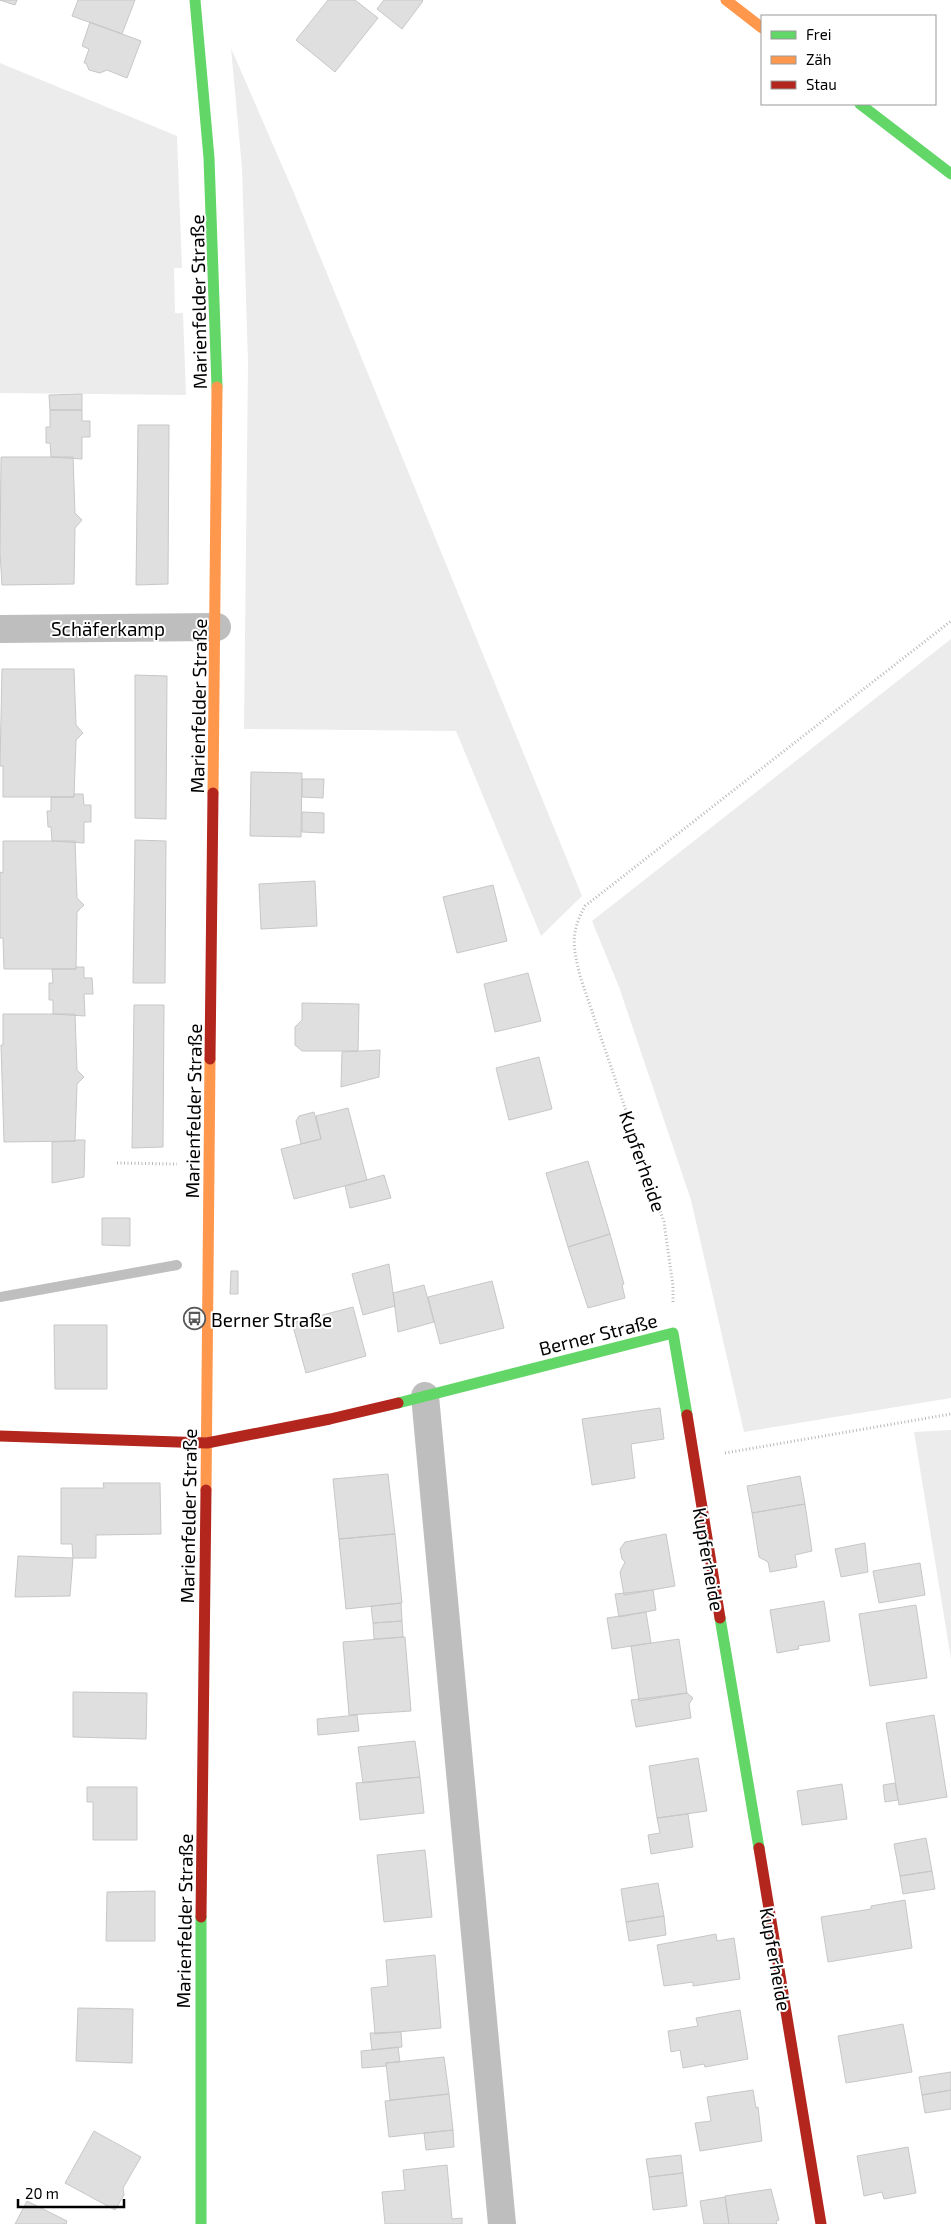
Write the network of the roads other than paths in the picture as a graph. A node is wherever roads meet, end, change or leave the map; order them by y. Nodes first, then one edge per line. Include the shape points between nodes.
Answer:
1 (195, 0) edge
2 (726, 0) edge
3 (761, 27) edge
4 (861, 105) edge
5 (951, 174) edge
6 (217, 627) junction
7 (0, 628) edge
8 (673, 1333) joint
9 (425, 1396) junction
10 (0, 1436) edge
11 (207, 1443) junction
12 (201, 2224) edge
13 (502, 2224) edge
14 (821, 2224) edge

1 - 6 street, Marienfelder Straße via 214,214
2 - 3 street
4 - 5 street
6 - 7 street, Schäferkamp
6 - 11 street, Marienfelder Straße
8 - 9 street, Berner Straße
8 - 14 street, Kupferheide
9 - 11 street, Berner Straße
9 - 13 street
10 - 11 street, Berner Straße
11 - 12 street, Marienfelder Straße via 200,2015

